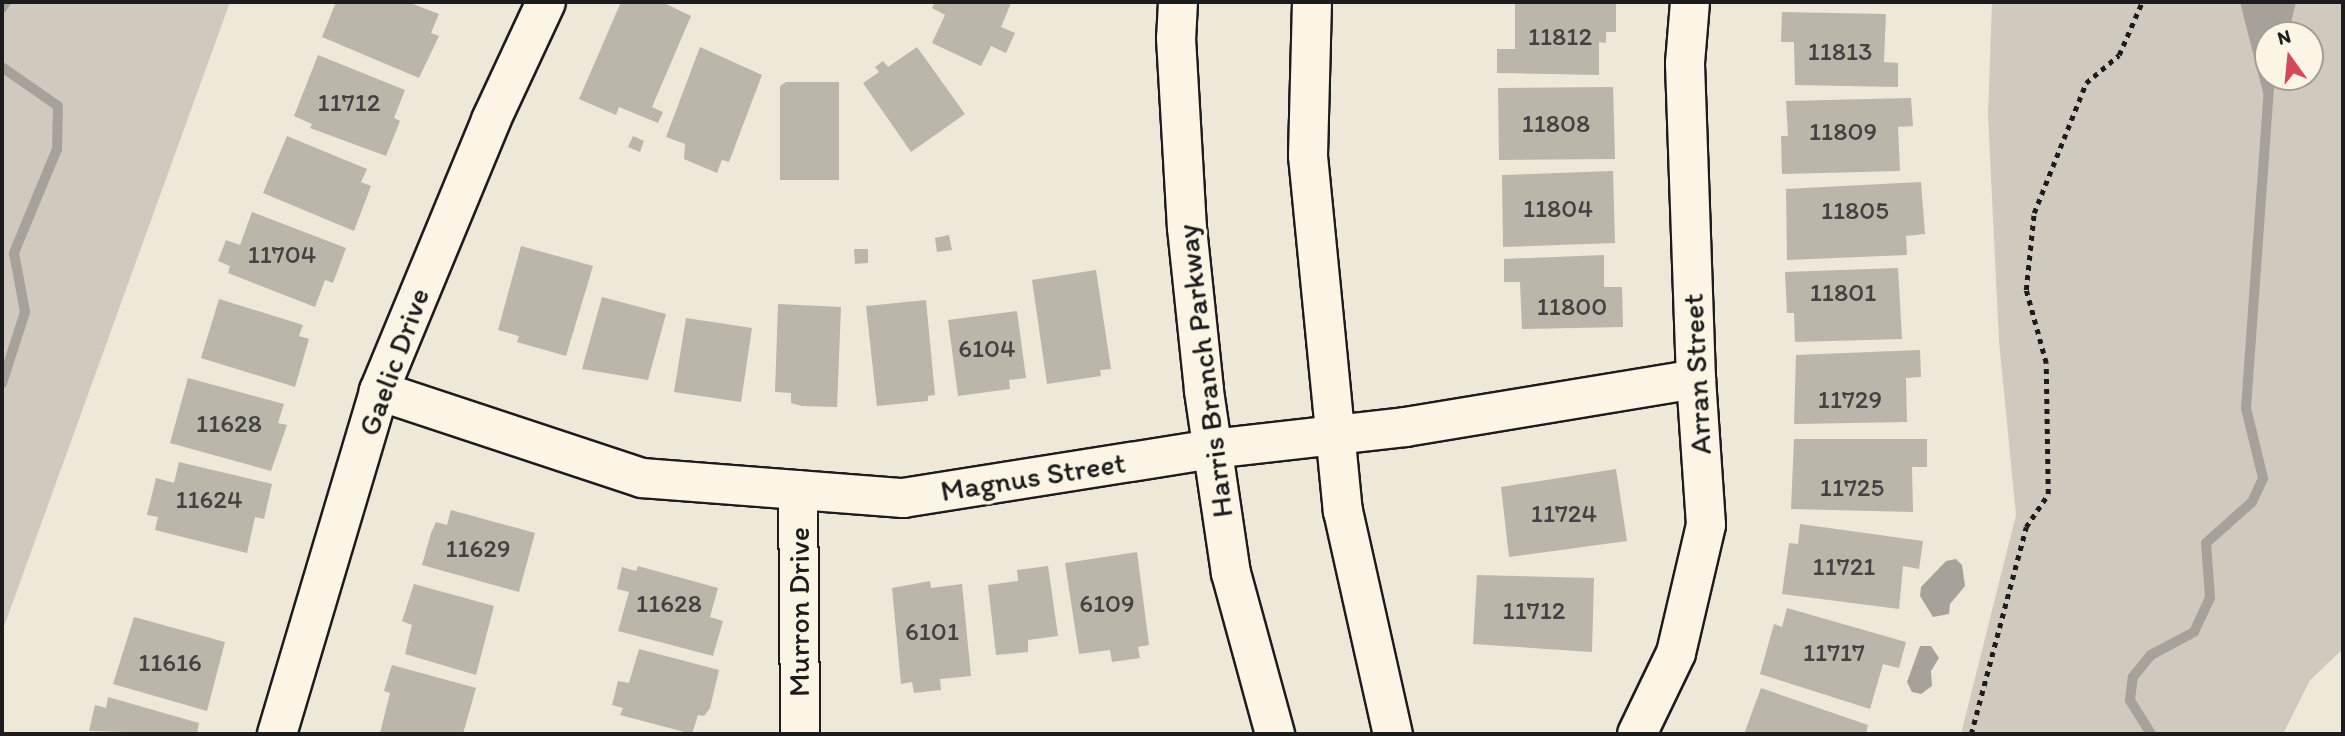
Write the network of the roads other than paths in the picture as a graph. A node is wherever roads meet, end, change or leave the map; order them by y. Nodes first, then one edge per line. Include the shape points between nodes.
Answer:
1 (546, 2) edge
2 (1178, 2) edge
3 (1312, 2) edge
4 (1690, 2) edge
5 (1696, 379) junction
6 (379, 391) junction
7 (1338, 436) junction
8 (1212, 449) junction
9 (798, 490) junction
10 (277, 734) edge
11 (800, 734) edge
12 (1275, 734) edge
13 (1393, 734) edge
14 (1637, 734) edge

1 - 6 street, Gaelic Drive via 491,120
2 - 8 street, Harris Branch Parkway via 1187,228
3 - 7 street via 1308,156
4 - 5 street, Arran Street via 1685,63
5 - 7 street, Magnus Street
5 - 14 street, Arran Street via 1706,525 1676,653
6 - 9 street, Magnus Street via 642,478
6 - 10 street, Gaelic Drive
7 - 8 street, Magnus Street
7 - 13 street via 1343,511
8 - 9 street, Magnus Street via 903,498
8 - 12 street, Harris Branch Parkway via 1231,573
9 - 11 street, Murron Drive

